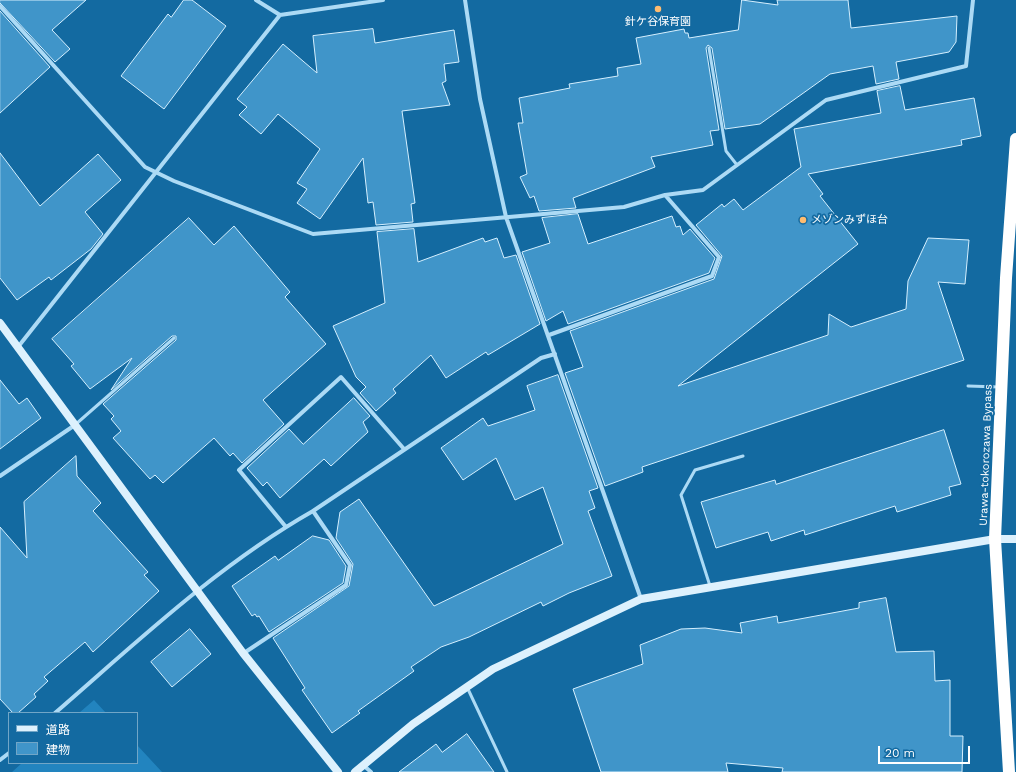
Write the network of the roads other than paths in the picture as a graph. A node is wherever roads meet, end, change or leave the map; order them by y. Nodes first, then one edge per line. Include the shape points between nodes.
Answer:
1 (256, 0) edge
2 (383, 0) edge
3 (465, 0) edge
4 (973, 0) edge
5 (0, 6) edge
6 (280, 15) junction
7 (709, 48) dead end
8 (1016, 139) edge
9 (738, 165) junction
10 (156, 173) junction
11 (666, 194) junction
12 (506, 216) junction
13 (0, 323) edge
14 (549, 335) junction
15 (174, 338) dead end
16 (18, 347) junction
17 (555, 354) junction
18 (968, 386) dead end
19 (1001, 387) junction
20 (74, 425) junction
21 (404, 449) junction
22 (743, 456) dead end
23 (0, 476) edge
24 (313, 511) junction
25 (286, 527) junction
26 (995, 539) junction
27 (1016, 539) edge
28 (710, 587) junction
29 (197, 590) junction
30 (641, 599) junction
31 (243, 653) junction
32 (467, 686) junction
33 (56, 712) edge
34 (8, 754) edge
35 (0, 760) edge
36 (363, 765) junction
37 (338, 772) edge
38 (355, 772) edge
39 (371, 772) edge
40 (507, 772) edge
41 (1009, 772) edge

1 - 6 street
2 - 6 street
3 - 12 street via 480,99
4 - 9 street via 966,66 826,100
5 - 10 street via 145,167
6 - 10 street
7 - 9 lane via 726,151
8 - 19 highway, Urawa-tokorozawa Bypass
9 - 11 street via 703,190
10 - 12 street via 313,234
10 - 16 street
11 - 12 street via 624,207
11 - 14 street via 719,257 712,276
12 - 14 street
13 - 16 street
14 - 17 street
15 - 20 lane
16 - 20 street
17 - 21 street via 541,358
17 - 30 street
18 - 19 lane
19 - 26 highway, Urawa-tokorozawa Bypass
20 - 23 street
20 - 29 street
21 - 24 street
21 - 25 street via 341,377 239,470
22 - 28 lane via 695,470 681,495
24 - 25 street
24 - 31 street via 350,565 346,585
25 - 29 street
26 - 27 street
26 - 28 street
26 - 41 highway, Urawa-tokorozawa Bypass
28 - 30 street
29 - 31 street
29 - 33 street
30 - 32 street via 493,669
31 - 37 street
32 - 36 street via 413,724
32 - 40 lane
34 - 35 street
36 - 38 street
36 - 39 street

